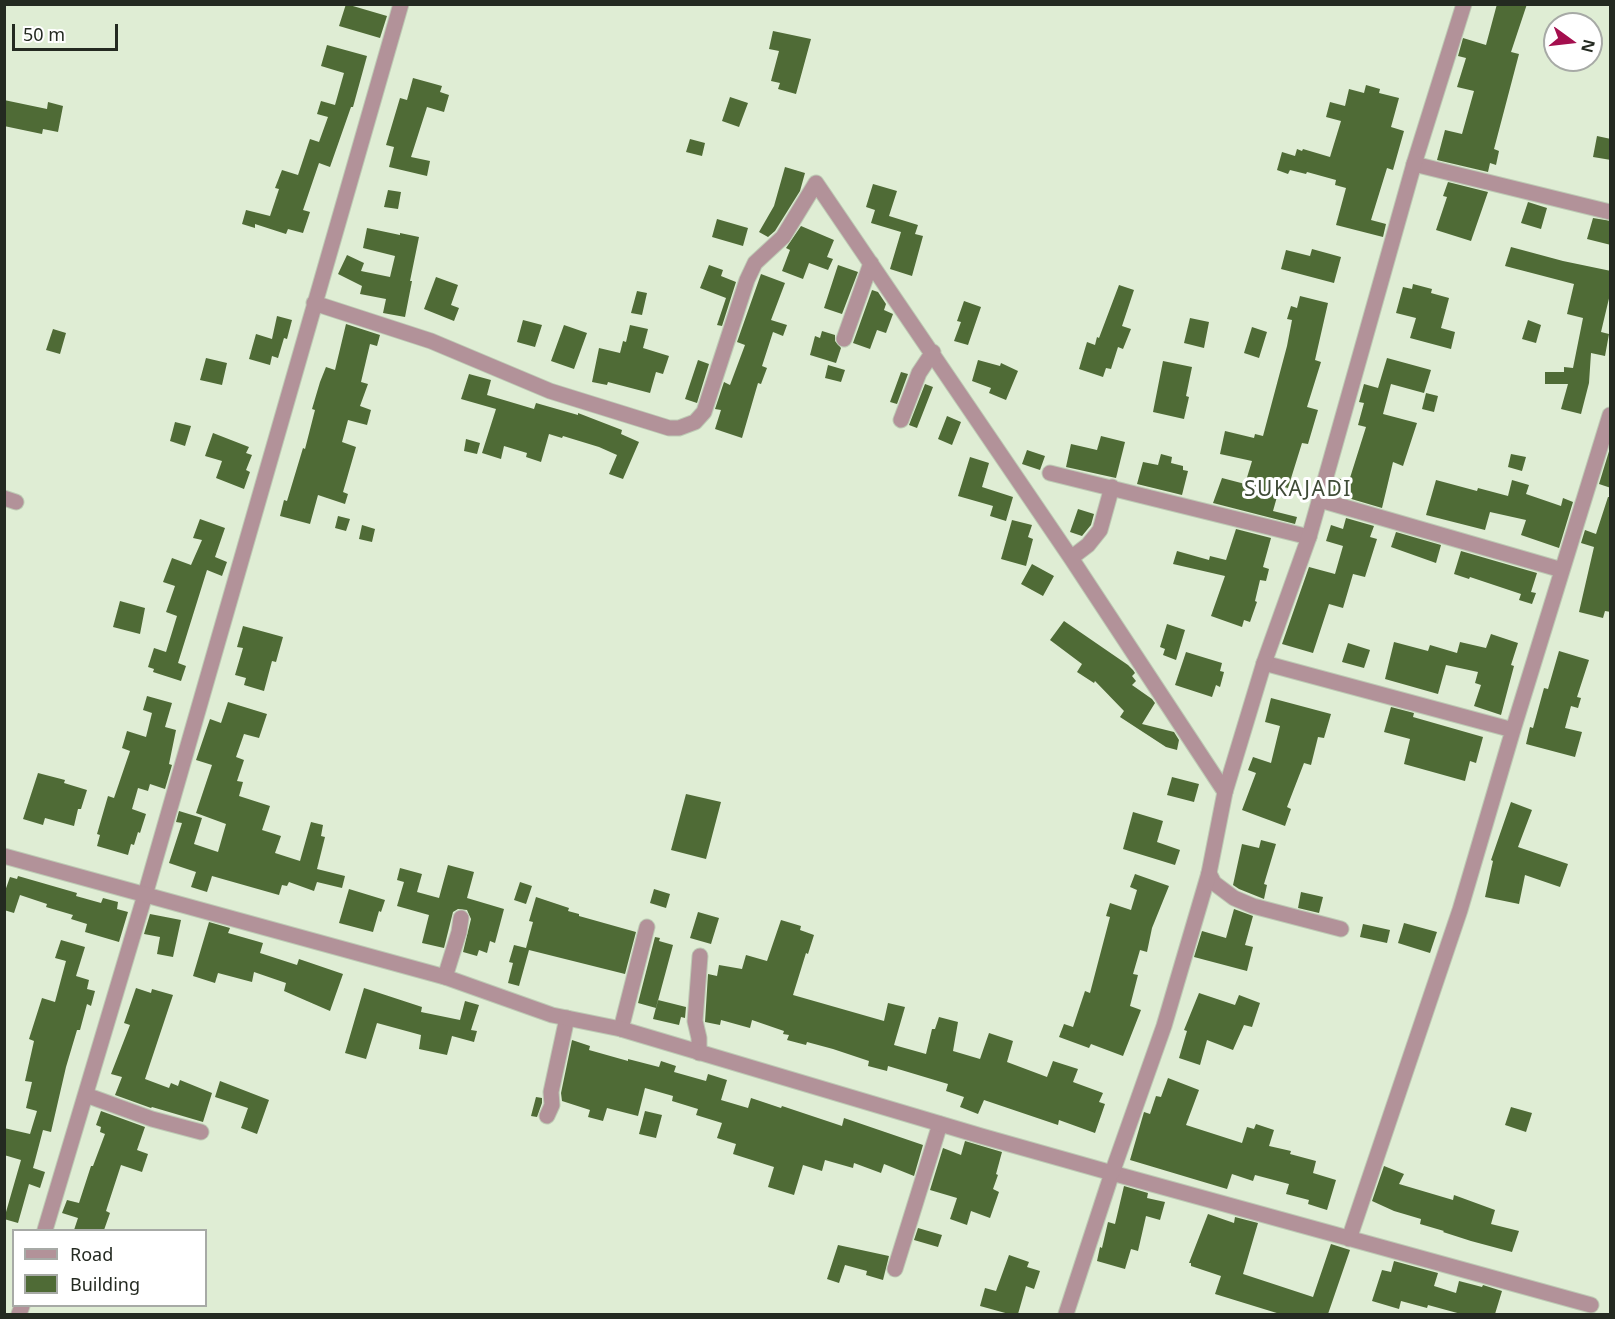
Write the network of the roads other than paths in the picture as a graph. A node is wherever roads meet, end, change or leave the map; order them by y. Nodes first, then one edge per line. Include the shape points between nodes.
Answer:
1 (401, 4) edge
2 (1464, 4) edge
3 (1414, 164) junction
4 (1611, 212) edge
5 (871, 263) junction
6 (314, 303) junction
7 (844, 339) dead end
8 (933, 352) junction
9 (1611, 415) edge
10 (901, 420) dead end
11 (1050, 473) dead end
12 (1112, 487) junction
13 (1320, 500) junction
14 (1309, 537) junction
15 (1071, 558) junction
16 (1562, 570) junction
17 (1264, 663) junction
18 (1513, 730) junction
19 (1225, 792) junction
20 (4, 856) edge
21 (1209, 873) junction
22 (145, 895) junction
23 (461, 918) dead end
24 (647, 927) dead end
25 (1341, 929) dead end
26 (700, 956) dead end
27 (445, 977) junction
28 (567, 1018) junction
29 (621, 1029) junction
30 (699, 1053) junction
31 (86, 1095) junction
32 (547, 1116) dead end
33 (940, 1124) junction
34 (201, 1132) dead end
35 (1112, 1173) junction
36 (45, 1229) edge
37 (1349, 1239) junction
38 (895, 1269) dead end
39 (1591, 1305) dead end
40 (1066, 1314) edge

1 - 6 street
2 - 3 street
3 - 4 street
3 - 13 street
5 - 6 street via 816,183 783,237 755,264 747,280 704,412 696,422 679,428 550,391 431,341
5 - 7 street
5 - 8 street
6 - 22 street
8 - 10 street via 919,373
8 - 15 street
9 - 16 street
11 - 12 street
12 - 14 street
12 - 15 street via 1100,530
13 - 14 street
13 - 16 street
14 - 17 street
15 - 19 street
16 - 18 street
17 - 18 street
17 - 19 street
18 - 37 street via 1460,910
19 - 21 street
20 - 22 street
21 - 25 street via 1214,883 1234,898
21 - 35 street via 1164,1026
22 - 27 street
22 - 31 street
23 - 27 street
24 - 29 street
26 - 30 street via 695,1021
27 - 28 street
28 - 29 street
28 - 32 street
29 - 30 street
30 - 33 street
31 - 34 street
31 - 36 street
33 - 35 street
33 - 38 street
35 - 37 street
35 - 40 street
37 - 39 street

